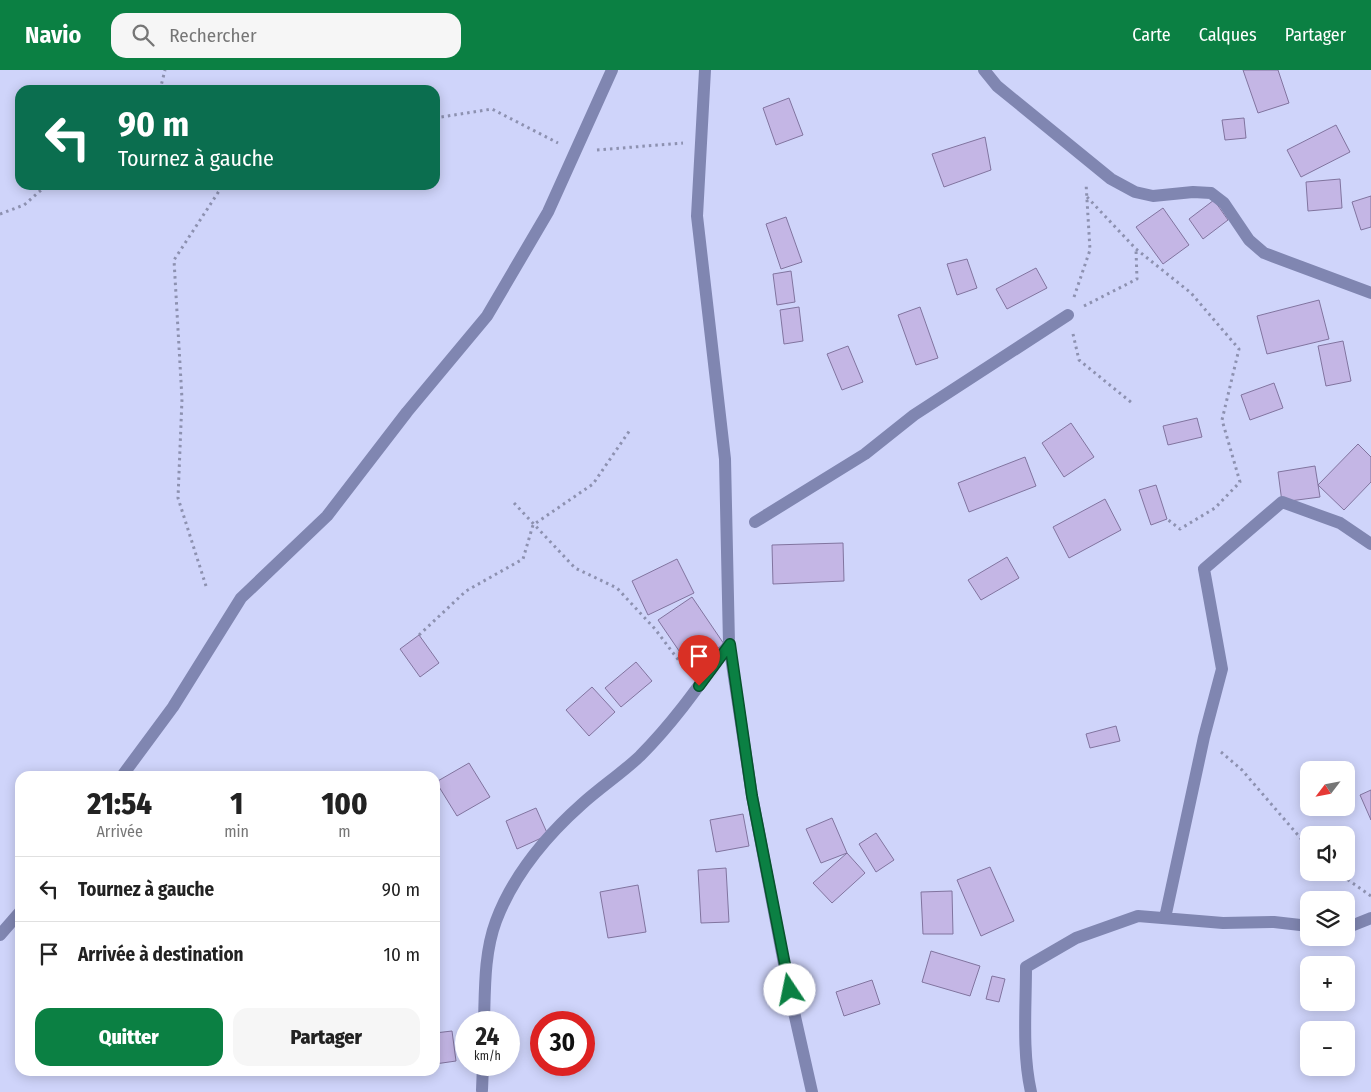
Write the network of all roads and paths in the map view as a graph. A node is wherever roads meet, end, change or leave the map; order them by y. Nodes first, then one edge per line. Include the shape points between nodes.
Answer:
1 (165, 70) edge
2 (612, 70) edge
3 (705, 70) edge
4 (984, 70) edge
5 (161, 85) edge
6 (1085, 158) junction
7 (41, 190) edge
8 (220, 190) edge
9 (1087, 197) junction
10 (0, 214) edge
11 (1136, 249) junction
12 (1371, 293) edge
13 (1068, 314) junction
14 (1132, 403) dead end
15 (630, 430) dead end
16 (514, 502) dead end
17 (1167, 519) dead end
18 (755, 522) dead end
19 (533, 525) junction
20 (1371, 544) edge
21 (206, 586) dead end
22 (420, 635) dead end
23 (730, 644) junction
24 (699, 686) junction
25 (1204, 737) junction
26 (126, 771) edge
27 (1300, 838) edge
28 (1349, 881) edge
29 (1371, 896) edge
30 (15, 918) edge
31 (1166, 918) junction
32 (1371, 918) edge
33 (1355, 924) edge
34 (1300, 925) edge
35 (0, 935) edge
36 (484, 1011) edge
37 (483, 1076) edge
38 (482, 1090) dead end
39 (812, 1092) edge
40 (1031, 1092) edge

1 - 5 path
2 - 26 street via 548,212 487,316 327,516 241,598 173,707
3 - 23 street via 697,216 726,459
4 - 6 street via 997,86
6 - 9 path
6 - 12 street via 1112,180 1135,192 1154,196 1211,193 1224,203 1249,240 1264,253
7 - 10 path via 24,205
8 - 21 path via 174,260 182,399 178,498
9 - 11 path
9 - 13 path via 1090,250
11 - 13 path via 1137,279
11 - 17 path via 1191,293 1239,349 1222,420 1240,482 1216,508 1180,529
13 - 14 path via 1079,360
13 - 18 street via 914,415 865,454
15 - 19 path via 592,484
16 - 19 path
19 - 22 path via 523,559 466,591
19 - 24 path via 575,568 617,588
20 - 25 street via 1340,523 1282,502 1204,569 1222,669
23 - 24 street
23 - 39 street via 752,796
24 - 36 street via 681,712 638,758 582,803 547,837 512,887 495,923 486,970
25 - 27 path via 1242,770
25 - 31 street
28 - 29 path
30 - 35 street
31 - 34 street
31 - 40 street via 1138,916 1076,938 1026,967
32 - 33 street
37 - 38 street

